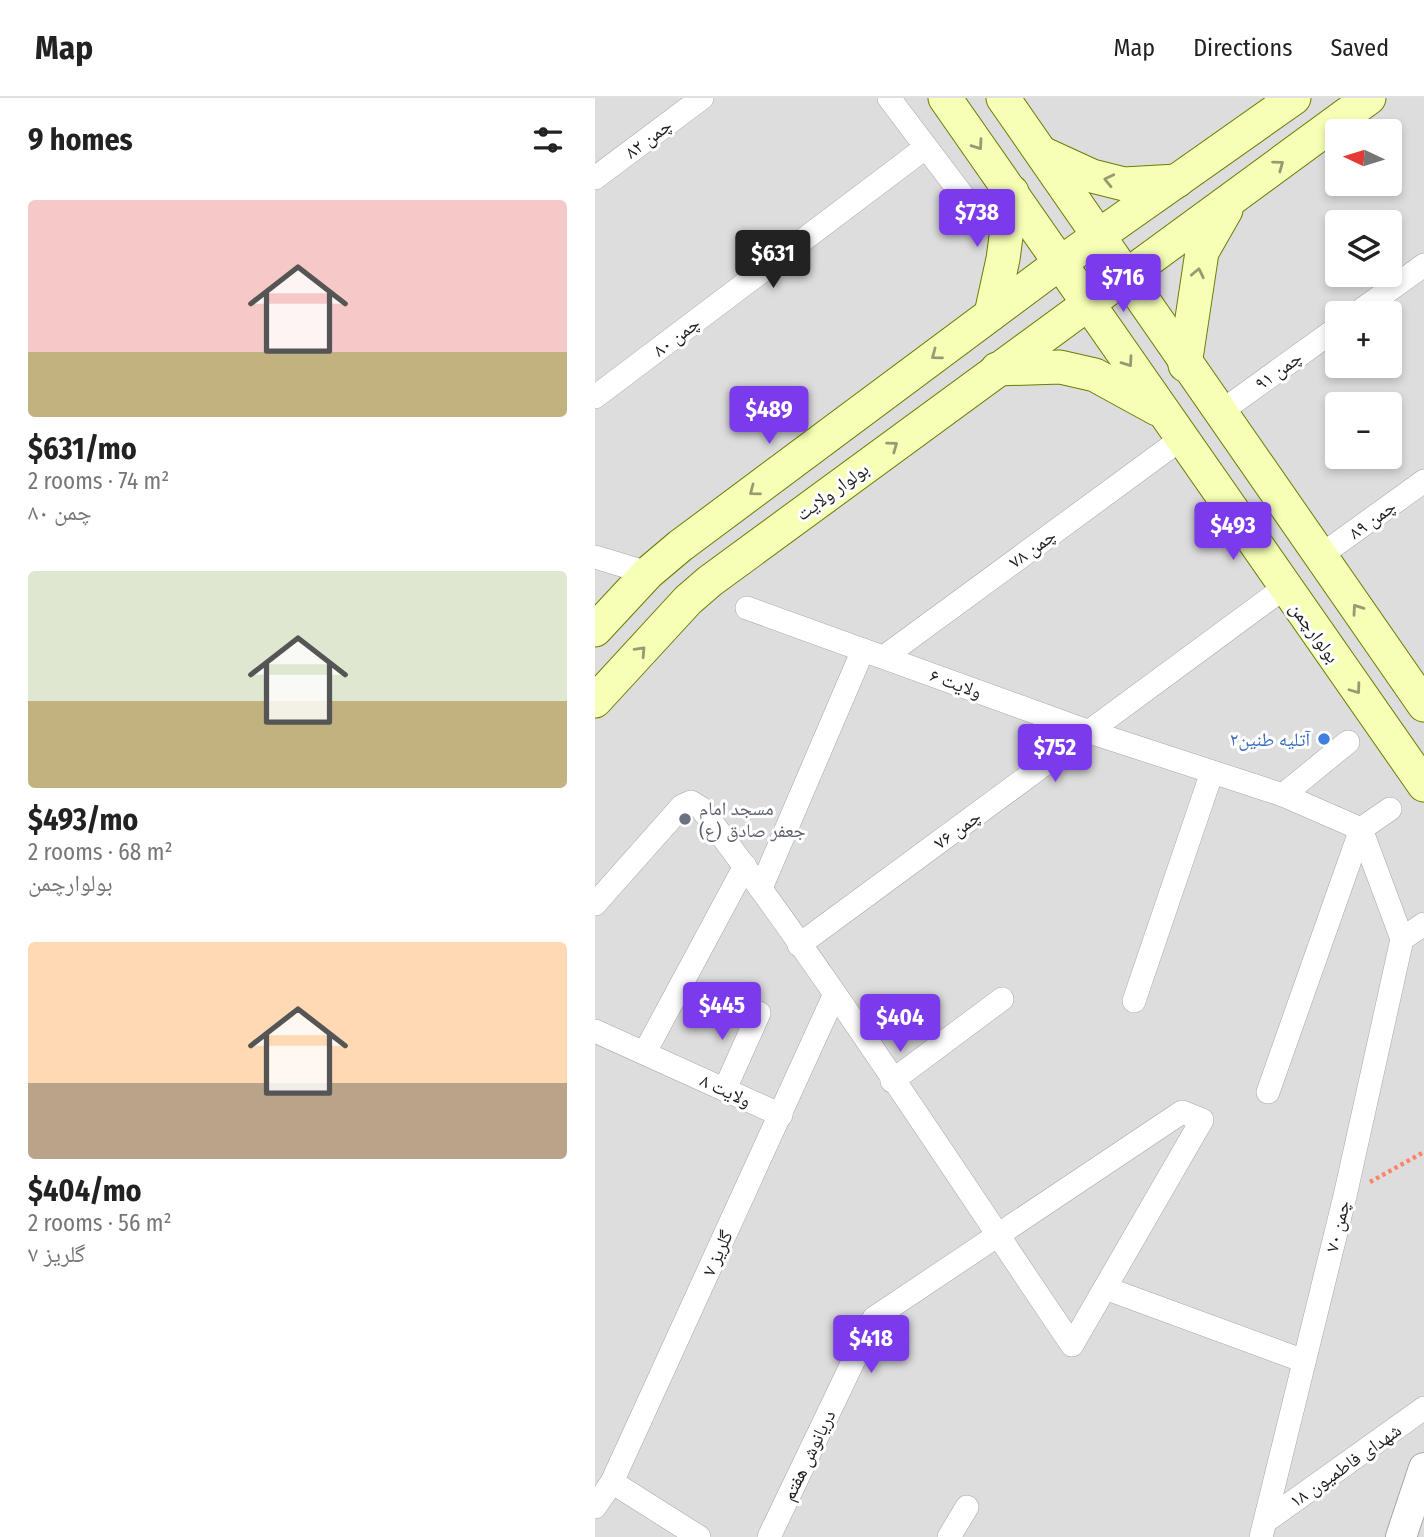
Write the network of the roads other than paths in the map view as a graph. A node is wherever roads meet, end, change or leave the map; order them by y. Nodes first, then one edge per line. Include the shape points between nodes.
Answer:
1 (702, 98) edge
2 (889, 98) edge
3 (945, 98) edge
4 (1003, 98) edge
5 (1294, 98) edge
6 (1369, 98) edge
7 (925, 148) junction
8 (1041, 153) junction
9 (595, 178) edge
10 (1177, 181) junction
11 (1012, 192) junction
12 (963, 196) dead end
13 (1231, 200) junction
14 (1099, 235) junction
15 (1060, 262) junction
16 (1424, 265) edge
17 (1126, 279) junction
18 (1374, 301) edge
19 (1090, 305) junction
20 (991, 314) junction
21 (1325, 337) edge
22 (1185, 365) junction
23 (997, 369) junction
24 (595, 397) edge
25 (1163, 412) junction
26 (1219, 412) junction
27 (1181, 439) junction
28 (1424, 481) edge
29 (1320, 556) junction
30 (595, 557) edge
31 (648, 573) junction
32 (1284, 588) junction
33 (747, 608) dead end
34 (595, 630) edge
35 (873, 654) junction
36 (595, 701) edge
37 (1423, 701) edge
38 (1090, 732) junction
39 (1348, 742) dead end
40 (1212, 772) junction
41 (1424, 785) edge
42 (1283, 795) junction
43 (1390, 809) dead end
44 (1361, 829) junction
45 (745, 866) junction
46 (761, 888) junction
47 (595, 904) edge
48 (1424, 924) edge
49 (1402, 939) junction
50 (799, 944) junction
51 (834, 996) junction
52 (1002, 999) dead end
53 (1134, 1001) dead end
54 (759, 1013) dead end
55 (595, 1031) edge
56 (645, 1052) junction
57 (892, 1081) junction
58 (725, 1089) junction
59 (1268, 1092) dead end
60 (781, 1115) junction
61 (997, 1234) junction
62 (1105, 1288) junction
63 (1304, 1361) junction
64 (1424, 1409) edge
65 (1424, 1468) edge
66 (612, 1482) junction
67 (595, 1507) edge
68 (967, 1507) dead end
69 (1263, 1529) edge
70 (699, 1537) edge
71 (769, 1537) edge
72 (949, 1537) edge
73 (1401, 1537) edge

1 - 9 street, چمن ۸۲
2 - 7 street
3 -> 11 main road
4 - 8 main road
5 - 10 main road
13 -> 6 main road
7 - 12 street
7 - 24 street, چمن ۸۰
10 -> 8 main road via 1124,184 1092,176
8 - 14 main road
10 - 14 main road
11 - 15 main road
11 - 20 main road
13 - 17 main road
22 -> 13 main road via 1202,252
14 - 15 main road
14 - 17 main road
15 - 19 main road, بولوارچمن
15 - 20 main road
16 - 18 street
17 - 19 main road, بولوار ولایت
17 - 22 main road
19 - 23 main road, بولوار ولایت
19 -> 25 main road, بولوارچمن
20 -> 31 main road
21 - 26 street, چمن ۹۱
22 - 26 main road
23 - 25 main road via 1059,367 1095,375
36 -> 23 main road, بولوار ولایت via 710,581
25 - 27 main road, بولوارچمن
26 - 29 main road
27 - 32 main road, بولوارچمن
27 - 35 street, چمن ۷۸
28 - 29 street, چمن ۸۹
37 -> 29 main road
30 - 31 street
31 - 34 main road
32 - 38 street, چمن ۷۶
32 -> 41 main road, بولوارچمن
33 - 35 street, ولایت ۶
35 - 38 street, ولایت ۶
35 - 46 street
38 - 40 street, ولایت ۶
38 - 50 street, چمن ۷۶
39 - 42 street
40 - 42 street, ولایت ۶
40 - 53 street
42 - 44 street, ولایت ۶
43 - 44 street
44 - 49 street
44 - 59 street
45 - 46 street
45 - 47 street via 701,807 691,802 682,806
45 - 56 street
46 - 50 street
48 - 49 street
49 - 63 street, چمن ۷۰
50 - 51 street
51 - 57 street
51 - 60 street, گلریز ۷
52 - 57 street
54 - 58 street
55 - 56 street, ولایت ۸
56 - 58 street, ولایت ۸
57 - 61 street
58 - 60 street, ولایت ۸
60 - 66 street, گلریز ۷
61 - 62 street via 1072,1345
61 - 62 street, دریانوش هفتم via 1182,1112 1202,1120
61 - 71 street, دریانوش هفتم via 874,1318
62 - 63 street
63 - 69 street, چمن ۷۰
64 - 69 street, شهدای فاطمیون ۱۸
65 - 73 street
66 - 67 street, گلریز ۷
66 - 70 street
68 - 72 street

